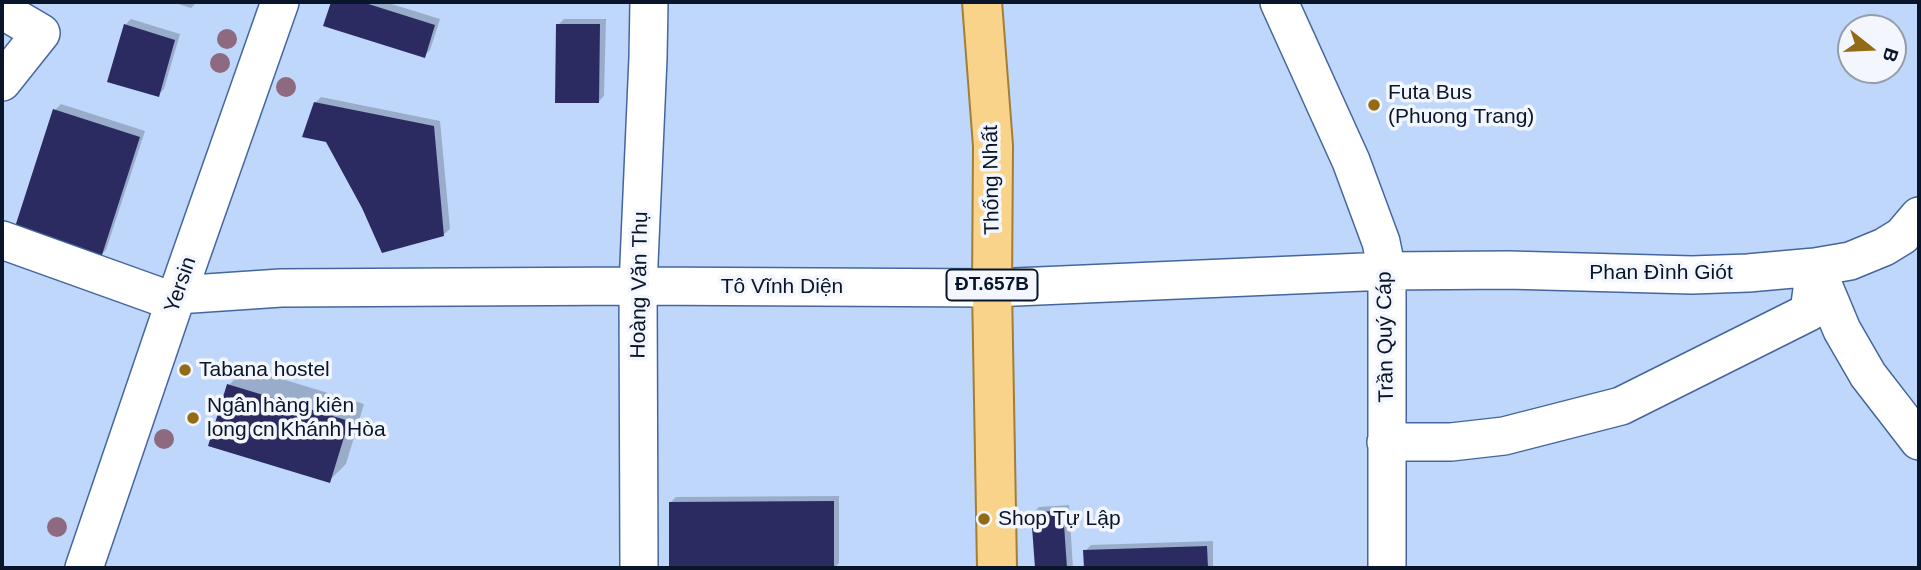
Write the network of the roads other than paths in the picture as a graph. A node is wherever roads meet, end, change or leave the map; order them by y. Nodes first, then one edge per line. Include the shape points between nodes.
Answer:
1 (280, 2) edge
2 (649, 2) edge
3 (982, 2) edge
4 (1279, 2) edge
5 (2, 10) edge
6 (2, 82) edge
7 (1919, 217) edge
8 (2, 240) edge
9 (1815, 267) junction
10 (1387, 271) junction
11 (638, 286) junction
12 (992, 288) junction
13 (176, 299) junction
14 (1919, 441) edge
15 (1387, 442) junction
16 (84, 568) edge
17 (639, 568) edge
18 (997, 568) edge
19 (1387, 568) edge

1 - 13 street, Yersin
2 - 11 street, Hoàng Văn Thụ
3 - 12 main road, Thống Nhất / ĐT.657B via 993,146
4 - 10 street, Trần Quý Cáp via 1359,183
5 - 6 street via 41,33
7 - 9 street, Phan Đình Giót via 1884,247 1850,261
8 - 13 street
9 - 10 street, Phan Đình Giót via 1692,275
9 - 14 street via 1862,364
9 - 15 street via 1808,312 1621,406 1504,436
10 - 12 street, Tô Vĩnh Diện
10 - 15 street, Trần Quý Cáp
11 - 12 street, Tô Vĩnh Diện
11 - 13 street, Tô Vĩnh Diện via 281,288
11 - 17 street, Hoàng Văn Thụ
12 - 18 main road, Thống Nhất / ĐT.657B
13 - 16 street, Yersin
15 - 19 street, Trần Quý Cáp

